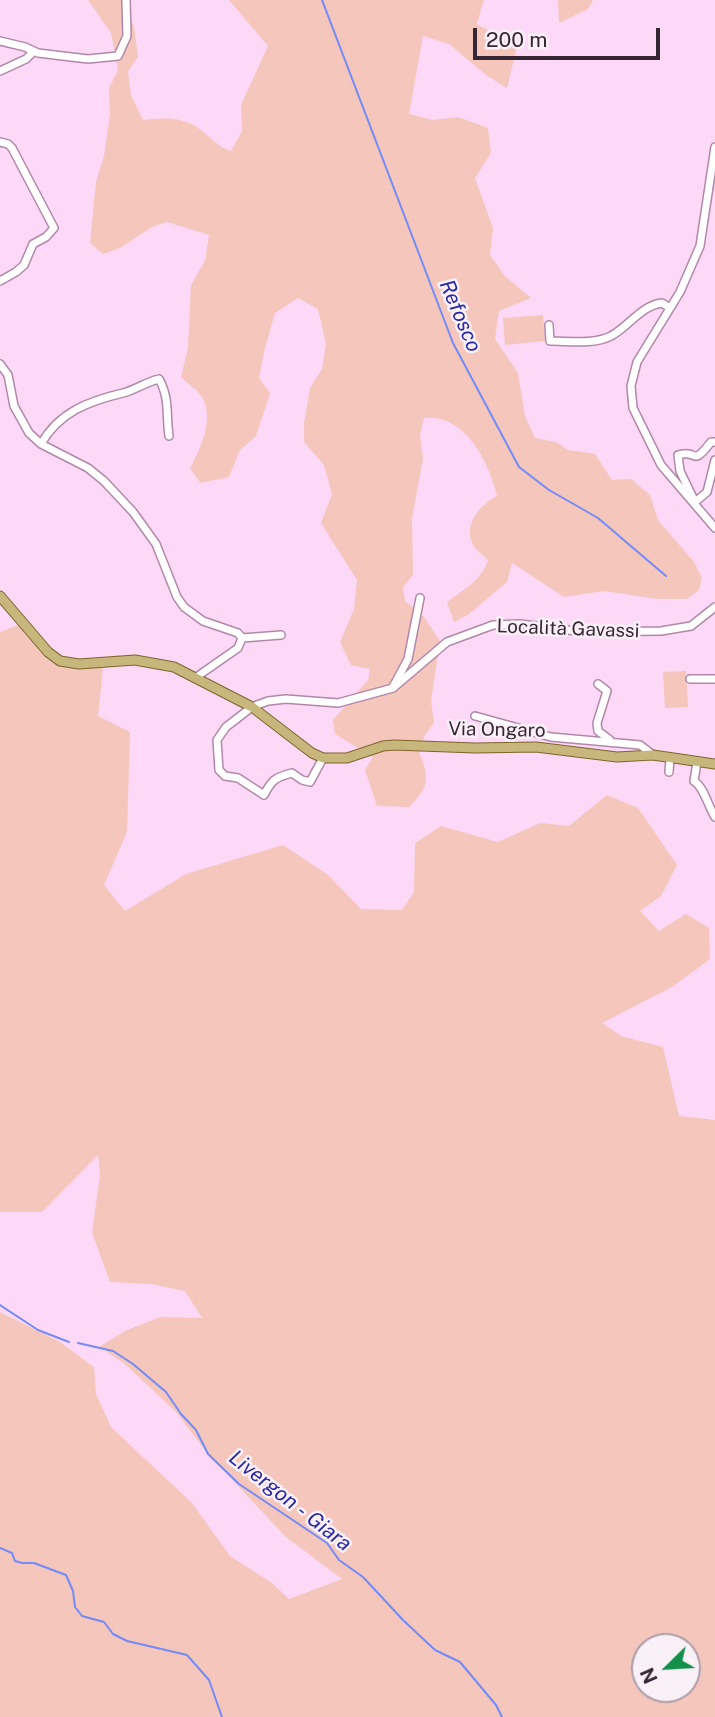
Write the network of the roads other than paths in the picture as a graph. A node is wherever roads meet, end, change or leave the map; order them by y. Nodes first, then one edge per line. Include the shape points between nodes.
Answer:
1 (126, 0) edge
2 (0, 41) edge
3 (32, 52) junction
4 (0, 71) edge
5 (0, 142) edge
6 (715, 147) edge
7 (0, 281) edge
8 (670, 308) junction
9 (549, 325) dead end
10 (0, 364) edge
11 (169, 436) dead end
12 (715, 442) edge
13 (41, 444) junction
14 (715, 460) edge
15 (711, 492) edge
16 (695, 502) junction
17 (715, 528) edge
18 (0, 596) edge
19 (420, 598) dead end
20 (715, 607) edge
21 (281, 635) dead end
22 (242, 638) junction
23 (195, 678) junction
24 (690, 679) dead end
25 (715, 679) edge
26 (598, 684) dead end
27 (393, 688) junction
28 (252, 708) junction
29 (475, 716) dead end
30 (614, 742) junction
31 (653, 755) junction
32 (323, 758) junction
33 (670, 758) junction
34 (697, 762) junction
35 (715, 764) edge
36 (669, 772) dead end
37 (715, 817) edge

1 - 3 street via 127,36 118,56 88,60
2 - 3 street
3 - 4 street
5 - 7 street via 12,148 54,228 33,244 16,272
6 - 8 street via 700,246
8 - 9 street via 662,303 653,305 613,335 595,341 550,341
8 - 16 street via 637,362 631,399 661,466
10 - 13 street via 8,374 14,406
11 - 13 street via 168,399 159,379 65,415
12 - 16 street via 698,457 679,453 677,458
13 - 22 street via 88,468 138,518 156,544 184,607
14 - 15 street
15 - 16 street
16 - 17 street
18 - 23 main road via 60,661 148,660
19 - 27 street via 408,659
20 - 27 street, Località Gavassi via 691,626 661,631 584,632 493,625 447,642
21 - 22 street
22 - 23 street via 238,648
23 - 28 main road
24 - 25 street
26 - 30 street via 607,691 598,731
27 - 28 street, Località Gavassi via 338,704 286,699
28 - 32 main road
28 - 32 street via 219,736 219,771 264,795 277,776 292,774 310,782
29 - 30 street via 551,737
30 - 31 street via 640,746
31 - 32 main road, Via Ongaro via 394,745 346,758
31 - 33 main road, Via Ongaro
33 - 34 main road, Via Ongaro
33 - 36 street
34 - 35 main road, Via Ongaro
34 - 37 street via 694,780

